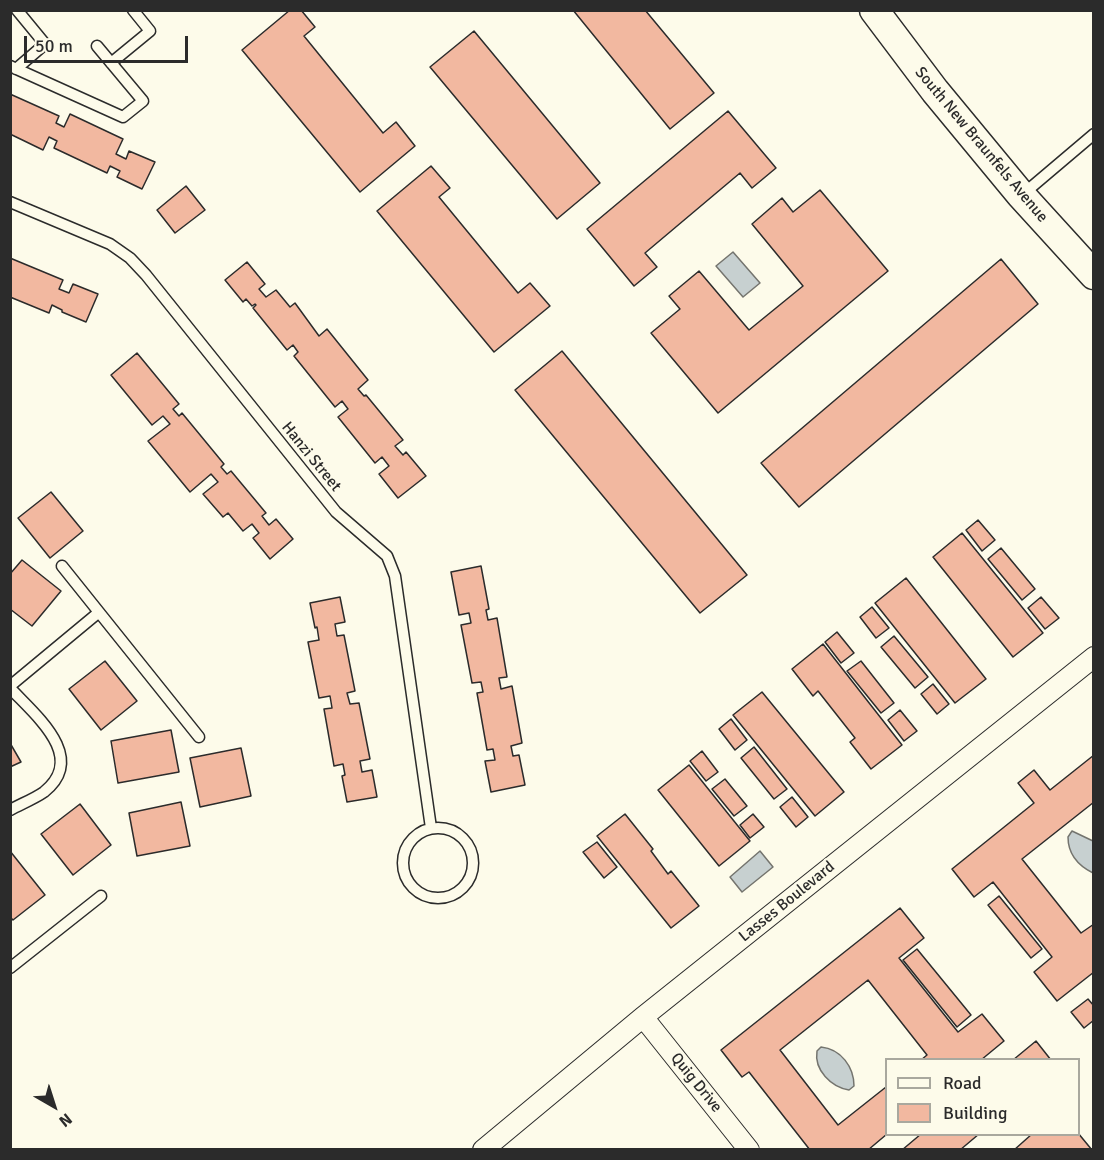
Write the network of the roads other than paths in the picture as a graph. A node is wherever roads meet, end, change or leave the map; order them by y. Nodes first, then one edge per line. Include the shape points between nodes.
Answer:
1 (17, 10) edge
2 (133, 10) edge
3 (877, 12) edge
4 (97, 46) dead end
5 (111, 63) junction
6 (13, 67) edge
7 (1094, 134) edge
8 (1021, 195) junction
9 (10, 202) edge
10 (1094, 275) edge
11 (62, 566) dead end
12 (99, 613) junction
13 (1094, 657) edge
14 (10, 687) edge
15 (199, 737) dead end
16 (10, 810) edge
17 (431, 828) junction
18 (101, 896) dead end
19 (11, 968) edge
20 (643, 1017) junction
21 (483, 1149) edge
22 (749, 1149) edge

1 - 6 lane via 45,44
2 - 5 lane via 150,31
3 - 8 main road, South New Braunfels Avenue via 935,91
4 - 5 lane
5 - 6 lane via 143,101 123,117
7 - 8 lane
8 - 10 main road, South New Braunfels Avenue
9 - 17 lane, Hanzi Street via 110,244 130,258 336,512 387,556 395,576
11 - 12 lane
12 - 14 lane
12 - 15 lane
13 - 20 street, Lasses Boulevard
14 - 16 lane via 56,739 62,760 59,777 43,792
17 - 17 lane via 409,843 403,869 418,892 444,897 467,882 473,856 458,833
18 - 19 lane
20 - 21 street, Lasses Boulevard
20 - 22 street, Quig Drive

